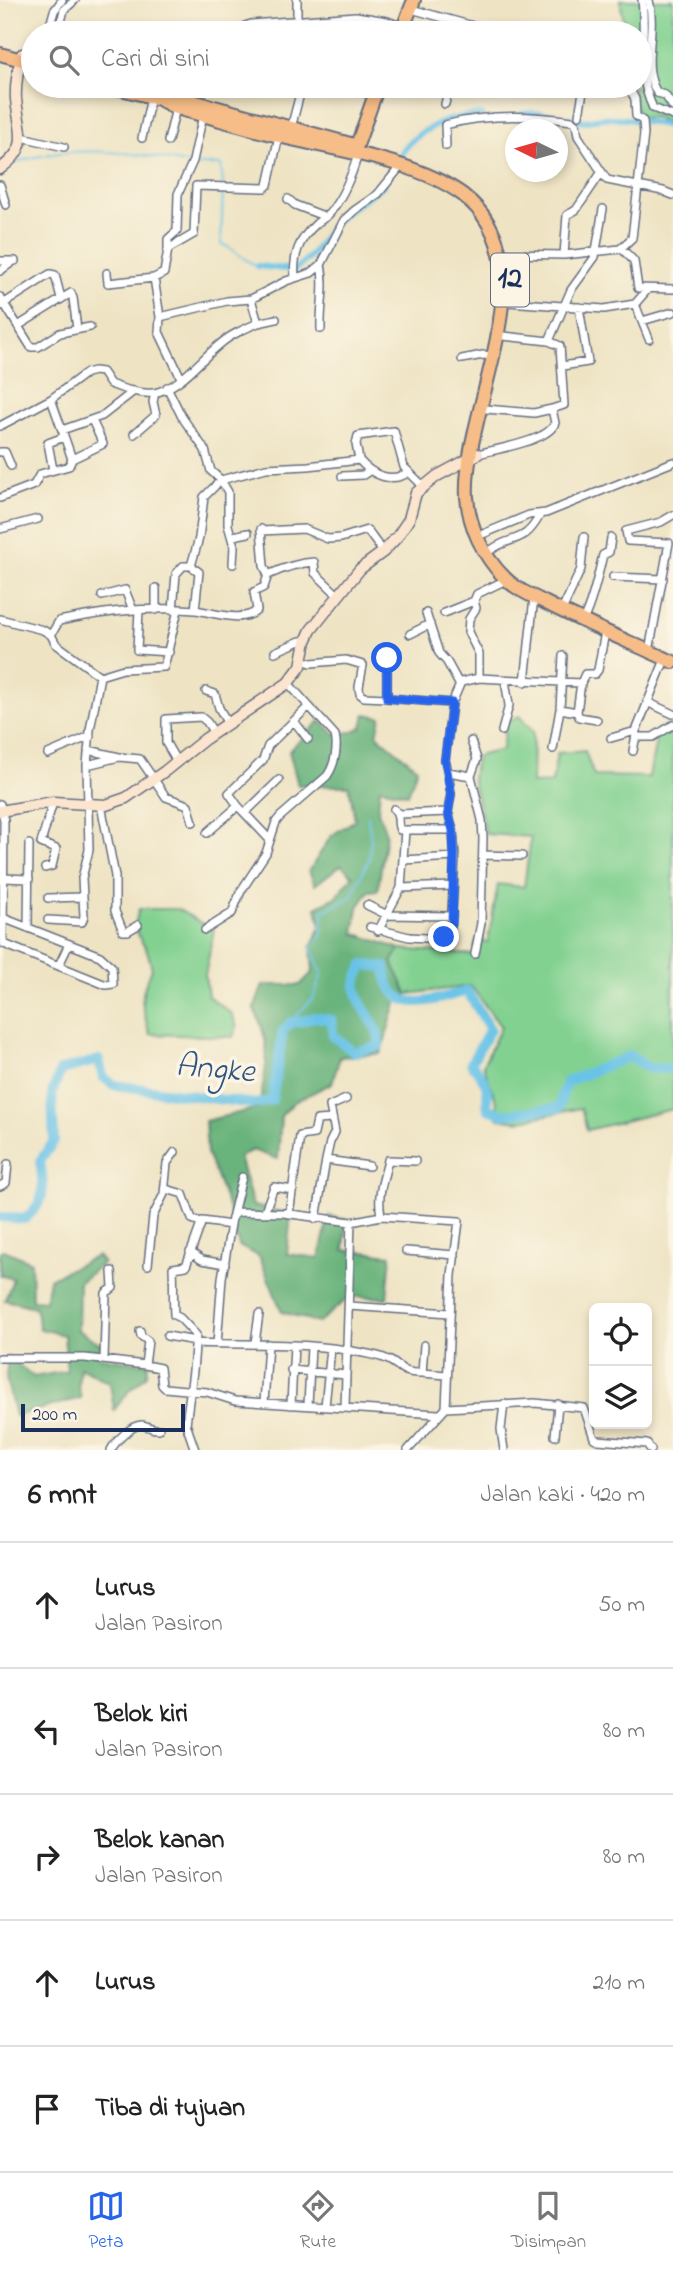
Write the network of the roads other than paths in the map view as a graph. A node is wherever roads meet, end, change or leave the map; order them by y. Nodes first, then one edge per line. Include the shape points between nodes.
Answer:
1 (62, 0) edge
2 (75, 0) edge
3 (297, 0) edge
4 (642, 0) edge
5 (649, 0) edge
6 (413, 4) edge
7 (51, 21) edge
8 (61, 21) edge
9 (297, 21) joint
10 (372, 21) edge
11 (406, 21) edge
12 (461, 21) edge
13 (648, 21) edge
14 (649, 21) edge
15 (0, 51) edge
16 (21, 57) edge
17 (21, 69) edge
18 (652, 84) edge
19 (657, 93) junction
20 (151, 98) edge
21 (154, 98) edge
22 (178, 98) edge
23 (190, 98) edge
24 (299, 98) edge
25 (374, 98) edge
26 (446, 98) edge
27 (582, 98) edge
28 (634, 98) edge
29 (650, 100) joint
30 (189, 101) junction
31 (445, 104) dead end
32 (671, 106) edge
33 (176, 107) junction
34 (664, 112) junction
35 (203, 115) junction
36 (579, 115) dead end
37 (673, 116) edge
38 (291, 129) junction
39 (279, 136) junction
40 (22, 137) junction
41 (142, 138) dead end
42 (168, 141) dead end
43 (446, 146) dead end
44 (64, 147) dead end
45 (357, 151) junction
46 (397, 163) junction
47 (0, 169) edge
48 (601, 173) junction
49 (0, 186) edge
50 (638, 187) junction
51 (673, 195) edge
52 (288, 199) dead end
53 (6, 205) dead end
54 (603, 209) dead end
55 (326, 217) junction
56 (621, 248) junction
57 (167, 249) junction
58 (598, 250) junction
59 (503, 255) junction
60 (564, 255) junction
61 (0, 261) edge
62 (321, 265) junction
63 (0, 271) edge
64 (107, 273) dead end
65 (295, 273) junction
66 (154, 278) junction
67 (673, 289) edge
68 (647, 290) junction
69 (61, 298) junction
70 (251, 299) junction
71 (1, 302) edge
72 (508, 302) junction
73 (635, 304) junction
74 (565, 306) junction
75 (579, 307) junction
76 (673, 312) edge
77 (160, 317) junction
78 (276, 319) dead end
79 (642, 321) junction
80 (258, 323) junction
81 (18, 326) junction
82 (90, 327) dead end
83 (76, 329) junction
84 (321, 329) dead end
85 (503, 336) junction
86 (649, 339) dead end
87 (548, 341) junction
88 (493, 356) junction
89 (463, 359) dead end
90 (562, 366) junction
91 (181, 378) junction
92 (167, 387) junction
93 (134, 391) junction
94 (155, 393) junction
95 (51, 399) junction
96 (486, 409) junction
97 (552, 409) junction
98 (92, 420) junction
99 (0, 426) edge
100 (63, 434) junction
101 (135, 434) dead end
102 (0, 452) edge
103 (475, 455) junction
104 (72, 458) junction
105 (359, 460) junction
106 (673, 462) edge
107 (11, 466) dead end
108 (53, 470) junction
109 (369, 471) junction
110 (409, 472) junction
111 (342, 476) dead end
112 (221, 480) junction
113 (423, 486) junction
114 (0, 498) edge
115 (540, 515) junction
116 (673, 515) edge
117 (38, 519) dead end
118 (502, 526) junction
119 (0, 529) edge
120 (248, 533) dead end
121 (482, 534) junction
122 (233, 536) junction
123 (584, 537) dead end
124 (611, 538) dead end
125 (506, 542) junction
126 (671, 543) edge
127 (491, 550) junction
128 (383, 552) junction
129 (233, 564) dead end
130 (191, 566) junction
131 (268, 575) junction
132 (612, 577) dead end
133 (663, 579) junction
134 (506, 580) junction
135 (156, 588) dead end
136 (338, 595) junction
137 (102, 596) dead end
138 (534, 597) junction
139 (474, 601) junction
140 (564, 606) junction
141 (136, 610) junction
142 (156, 610) junction
143 (175, 610) junction
144 (195, 610) junction
145 (426, 613) dead end
146 (444, 613) dead end
147 (585, 616) junction
148 (0, 619) edge
149 (430, 624) junction
150 (605, 632) junction
151 (410, 634) dead end
152 (51, 635) junction
153 (306, 641) junction
154 (650, 648) junction
155 (169, 652) junction
156 (275, 652) dead end
157 (383, 656) dead end
158 (563, 656) dead end
159 (670, 657) edge
160 (303, 660) junction
161 (100, 676) junction
162 (479, 678) junction
163 (505, 680) junction
164 (525, 682) junction
165 (563, 682) junction
166 (288, 683) junction
167 (581, 683) junction
168 (459, 684) junction
169 (206, 691) dead end
170 (387, 698) junction
171 (647, 702) junction
172 (452, 703) junction
173 (308, 707) junction
174 (560, 709) junction
175 (578, 712) junction
176 (673, 714) edge
177 (597, 720) dead end
178 (294, 721) junction
179 (228, 724) junction
180 (673, 725) edge
181 (502, 731) dead end
182 (214, 733) junction
183 (636, 734) junction
184 (90, 736) junction
185 (611, 738) dead end
186 (308, 739) dead end
187 (471, 741) dead end
188 (552, 749) dead end
189 (88, 750) junction
190 (633, 751) dead end
191 (48, 754) dead end
192 (119, 757) junction
193 (177, 762) junction
194 (87, 765) junction
195 (448, 772) junction
196 (471, 776) junction
197 (153, 780) junction
198 (279, 780) dead end
199 (53, 802) junction
200 (86, 805) junction
201 (101, 805) junction
202 (237, 806) junction
203 (1, 809) edge
204 (448, 812) junction
205 (245, 813) junction
206 (192, 821) dead end
207 (405, 830) junction
208 (453, 830) junction
209 (207, 832) dead end
210 (270, 840) junction
211 (29, 844) dead end
212 (483, 855) junction
213 (522, 856) dead end
214 (454, 857) junction
215 (403, 860) junction
216 (45, 868) dead end
217 (4, 878) junction
218 (29, 878) junction
219 (453, 886) junction
220 (401, 888) junction
221 (83, 897) junction
222 (48, 898) dead end
223 (367, 905) dead end
224 (387, 915) junction
225 (452, 916) junction
226 (3, 918) junction
227 (48, 920) dead end
228 (138, 925) dead end
229 (370, 927) dead end
230 (28, 928) junction
231 (205, 930) dead end
232 (378, 931) junction
233 (69, 944) junction
234 (475, 954) dead end
235 (59, 965) junction
236 (346, 1099) dead end
237 (332, 1119) junction
238 (175, 1152) dead end
239 (326, 1160) junction
240 (415, 1161) dead end
241 (8, 1164) dead end
242 (369, 1166) dead end
243 (242, 1177) dead end
244 (0, 1186) edge
245 (166, 1189) junction
246 (293, 1190) junction
247 (264, 1213) junction
248 (233, 1214) junction
249 (289, 1214) junction
250 (381, 1216) junction
251 (316, 1219) junction
252 (200, 1222) junction
253 (351, 1222) junction
254 (231, 1225) junction
255 (406, 1251) dead end
256 (190, 1252) junction
257 (454, 1255) junction
258 (225, 1264) junction
259 (148, 1265) dead end
260 (112, 1271) dead end
261 (349, 1306) junction
262 (450, 1313) junction
263 (259, 1314) dead end
264 (140, 1331) dead end
265 (167, 1336) dead end
266 (195, 1342) junction
267 (256, 1343) junction
268 (217, 1344) junction
269 (268, 1344) junction
270 (294, 1345) junction
271 (424, 1345) dead end
272 (311, 1347) junction
273 (331, 1348) junction
274 (348, 1350) junction
275 (0, 1358) edge
276 (104, 1360) junction
277 (145, 1365) junction
278 (291, 1370) junction
279 (310, 1372) junction
280 (328, 1373) junction
281 (422, 1373) junction
282 (346, 1375) junction
283 (447, 1375) junction
284 (191, 1390) junction
285 (264, 1403) junction
286 (504, 1404) junction
287 (291, 1405) junction
288 (308, 1405) junction
289 (558, 1405) junction
290 (325, 1406) junction
291 (345, 1407) junction
292 (446, 1408) junction
293 (438, 1414) junction
294 (159, 1429) dead end
295 (555, 1436) dead end
296 (111, 1450) edge
297 (195, 1450) edge
298 (408, 1450) edge
299 (504, 1450) edge
300 (651, 1450) edge

1 - 7 street
2 - 8 street via 64,10
3 - 9 street
4 - 13 street
5 - 14 street
6 - 11 highway
6 - 12 street
9 - 10 street via 356,16
15 - 16 highway
17 - 40 main road via 16,96
18 - 19 street
19 - 29 street
19 - 32 street via 665,95
20 - 41 street
21 - 33 highway, 12
22 - 30 highway, 12
23 - 30 street
24 - 38 street
25 - 45 highway
26 - 31 street
27 - 36 street
28 - 50 street via 636,116 643,123
29 - 34 street via 653,108
30 - 38 highway, 12
32 - 34 street
33 - 35 highway, 12
33 - 42 street
34 - 37 street
35 - 39 highway, 12
35 - 57 street via 193,161 179,190 177,231 168,239
38 - 45 highway, 12
39 - 45 highway, 12
39 - 57 street via 267,186 196,186 194,234
40 - 44 street
40 - 47 main road via 16,155
43 - 48 street via 445,125 469,120 536,116 572,121
45 - 46 highway, 12
45 - 55 street via 349,181
46 - 59 highway, 12 via 436,172 471,194 493,222
46 - 62 street via 378,194 344,220
48 - 50 street via 612,182
48 - 60 street via 576,210 567,215
49 - 53 street
50 - 51 street
50 - 56 street via 634,236
52 - 55 street
54 - 58 street
55 - 65 street via 298,247
56 - 58 street
56 - 68 street via 634,261 638,288
57 - 66 street via 164,273
58 - 60 street
58 - 74 street
59 - 60 street
59 - 72 highway, 12 via 510,279
59 - 88 highway, 12
61 - 63 street via 15,260
62 - 65 street via 311,273
62 - 84 street
64 - 66 street via 108,283
65 - 70 street
66 - 77 street
67 - 68 street
68 - 73 street
69 - 71 street via 55,275 50,274
69 - 81 street
69 - 83 street via 73,295
70 - 77 street
70 - 80 street
71 - 81 street
72 - 74 street
72 - 85 highway, 12
73 - 75 street
73 - 79 street
74 - 75 street
74 - 87 street
75 - 90 street via 588,362
76 - 79 street
77 - 91 street via 160,337
78 - 80 street
79 - 86 street
80 - 91 street via 220,344
81 - 83 street via 35,348
82 - 83 street
85 - 87 street
85 - 96 highway, 12
87 - 90 street via 560,346
88 - 89 street
88 - 103 highway, 12
90 - 97 street via 564,405
91 - 92 street
92 - 94 street
92 - 112 street via 205,450 211,471
93 - 94 street
93 - 95 street via 110,384 102,372 94,371
93 - 98 street
94 - 101 street via 156,415
95 - 99 street
95 - 100 street
96 - 97 street via 534,413
96 - 103 highway, 12
97 - 103 street via 555,423 551,431
98 - 100 street
98 - 104 street via 103,444
100 - 104 street
100 - 108 street via 48,443
102 - 107 street via 5,452
103 - 113 main road
103 - 121 highway, 12 via 473,498
103 - 134 highway, 12 via 467,496 471,519 488,557
104 - 108 street via 69,466
105 - 109 street
105 - 110 street via 358,436 394,431
105 - 112 street via 266,468
106 - 115 street
108 - 114 street via 40,474 34,485
109 - 110 street via 394,478
109 - 111 street
110 - 113 street
112 - 122 street via 228,492 228,525
112 - 130 street via 204,497
113 - 128 main road via 413,496 407,523
115 - 118 street
115 - 125 street via 526,535
116 - 126 street via 626,531 628,541
117 - 119 street
118 - 121 street
118 - 125 street
120 - 122 street
121 - 127 highway, 12
122 - 129 street
123 - 140 street via 581,569
124 - 147 street via 609,552 599,562
125 - 127 street
126 - 133 street
127 - 140 highway, 12 via 511,574
128 - 131 street via 367,530 328,539 304,529 261,530
128 - 136 main road via 364,565
130 - 143 street via 183,566 176,574
130 - 144 street via 199,572
131 - 136 street via 314,562 315,573
131 - 144 street via 265,585 254,592 256,613 230,616
132 - 133 street
133 - 154 street
134 - 138 highway, 12
134 - 139 street via 477,594
135 - 142 street
136 - 153 main road
137 - 141 street via 125,590
138 - 150 highway, 12
138 - 164 street
139 - 146 street
139 - 162 street via 468,632 479,654
140 - 147 highway, 12
141 - 142 street
141 - 152 street via 59,621
141 - 155 street via 137,650
142 - 143 street
143 - 144 street
143 - 155 street
145 - 149 street
147 - 154 highway, 12
148 - 152 street
149 - 151 street
149 - 168 street via 439,653
150 - 154 highway, 12
150 - 167 street via 598,670 585,674
152 - 161 street via 56,644
153 - 156 street
153 - 160 main road
154 - 159 highway, 12
155 - 161 street via 161,668 123,669
157 - 170 street via 387,657
158 - 165 street
159 - 171 street
160 - 166 main road
160 - 170 street via 346,660 364,666 360,694
161 - 184 street
162 - 163 street
162 - 168 street
163 - 164 street
163 - 181 street via 509,705
164 - 165 street
165 - 167 street
165 - 174 street
166 - 173 street
166 - 179 main road
167 - 175 street
168 - 172 street
169 - 179 street via 215,694
170 - 172 street
171 - 176 street
171 - 183 street
172 - 195 street via 445,760
173 - 178 street
173 - 210 street via 336,737 332,768 280,817
174 - 175 street
174 - 188 street
175 - 177 street via 579,717
178 - 186 street
178 - 202 street via 229,793
179 - 182 main road
180 - 183 street via 653,737
182 - 193 main road
182 - 193 street via 201,717 166,719 166,743
183 - 185 street
183 - 190 street
184 - 189 street
184 - 191 street
187 - 196 street via 477,759
189 - 192 street
189 - 194 street
192 - 194 street
192 - 197 street via 140,759
193 - 197 main road
194 - 200 street
195 - 196 street
195 - 204 street
196 - 212 street via 482,820
197 - 201 main road via 126,798
197 - 206 street via 166,797 188,805
198 - 205 street
199 - 200 main road
199 - 203 main road
199 - 216 street via 41,843 56,849 52,866
200 - 201 main road
200 - 221 street via 89,850 83,868
201 - 228 street via 115,876 115,911 123,931
202 - 205 street
202 - 209 street
203 - 217 street
204 - 207 street via 396,812 398,827
204 - 208 street
205 - 210 street
207 - 208 street
207 - 215 street
208 - 214 street
210 - 231 street via 232,913
211 - 218 street
212 - 213 street
212 - 234 street
214 - 215 street
214 - 219 street
215 - 220 street
217 - 218 street
217 - 226 street
218 - 230 street
219 - 220 street
219 - 225 street
220 - 224 street
221 - 222 street
221 - 227 street via 82,922
223 - 224 street
224 - 225 street
224 - 232 street
225 - 232 street via 451,927 441,939
226 - 230 street
226 - 235 street via 6,946
229 - 232 street
230 - 233 street
233 - 235 street
233 - 235 street via 104,959 112,967 113,984
236 - 237 street via 330,1106
237 - 239 street via 335,1132
237 - 246 street via 317,1120 314,1134 300,1136
238 - 245 street via 166,1165
239 - 242 street
239 - 251 street
240 - 250 street via 388,1160 379,1193
241 - 244 street via 6,1182
243 - 248 street
245 - 252 street via 183,1194 192,1219
245 - 259 street via 153,1216
246 - 247 street via 274,1187
246 - 249 street
247 - 248 street
247 - 249 street
248 - 254 street
249 - 251 street
250 - 253 street
250 - 257 street via 459,1221
251 - 253 street
252 - 254 street
252 - 256 street
253 - 261 street
254 - 258 street
255 - 257 street
256 - 258 street via 202,1260
256 - 266 street via 186,1266 173,1268 174,1315 195,1332
257 - 262 street
258 - 268 street
260 - 276 street via 114,1285 106,1293
261 - 262 street
261 - 274 street
262 - 283 street
263 - 267 street
264 - 277 street via 148,1341
265 - 266 street
266 - 268 street
266 - 284 street
267 - 268 street
267 - 269 street
269 - 270 street
269 - 285 street
270 - 272 street
270 - 278 street
271 - 281 street
272 - 273 street
272 - 279 street
273 - 274 street
273 - 280 street
274 - 281 street via 386,1359 404,1372
274 - 282 street
275 - 276 street
276 - 277 street
277 - 284 street via 160,1367 165,1388
278 - 279 street
278 - 287 street
279 - 280 street
279 - 288 street
280 - 282 street
280 - 290 street
281 - 283 street
282 - 291 street
283 - 292 street
284 - 285 street
284 - 297 street via 186,1424
285 - 287 street
286 - 289 street
286 - 292 street
286 - 299 street
287 - 288 street
288 - 290 street
289 - 295 street
289 - 300 street via 586,1409 598,1440 647,1444
290 - 291 street
291 - 293 street
292 - 293 street
293 - 298 street
294 - 296 street via 139,1425

